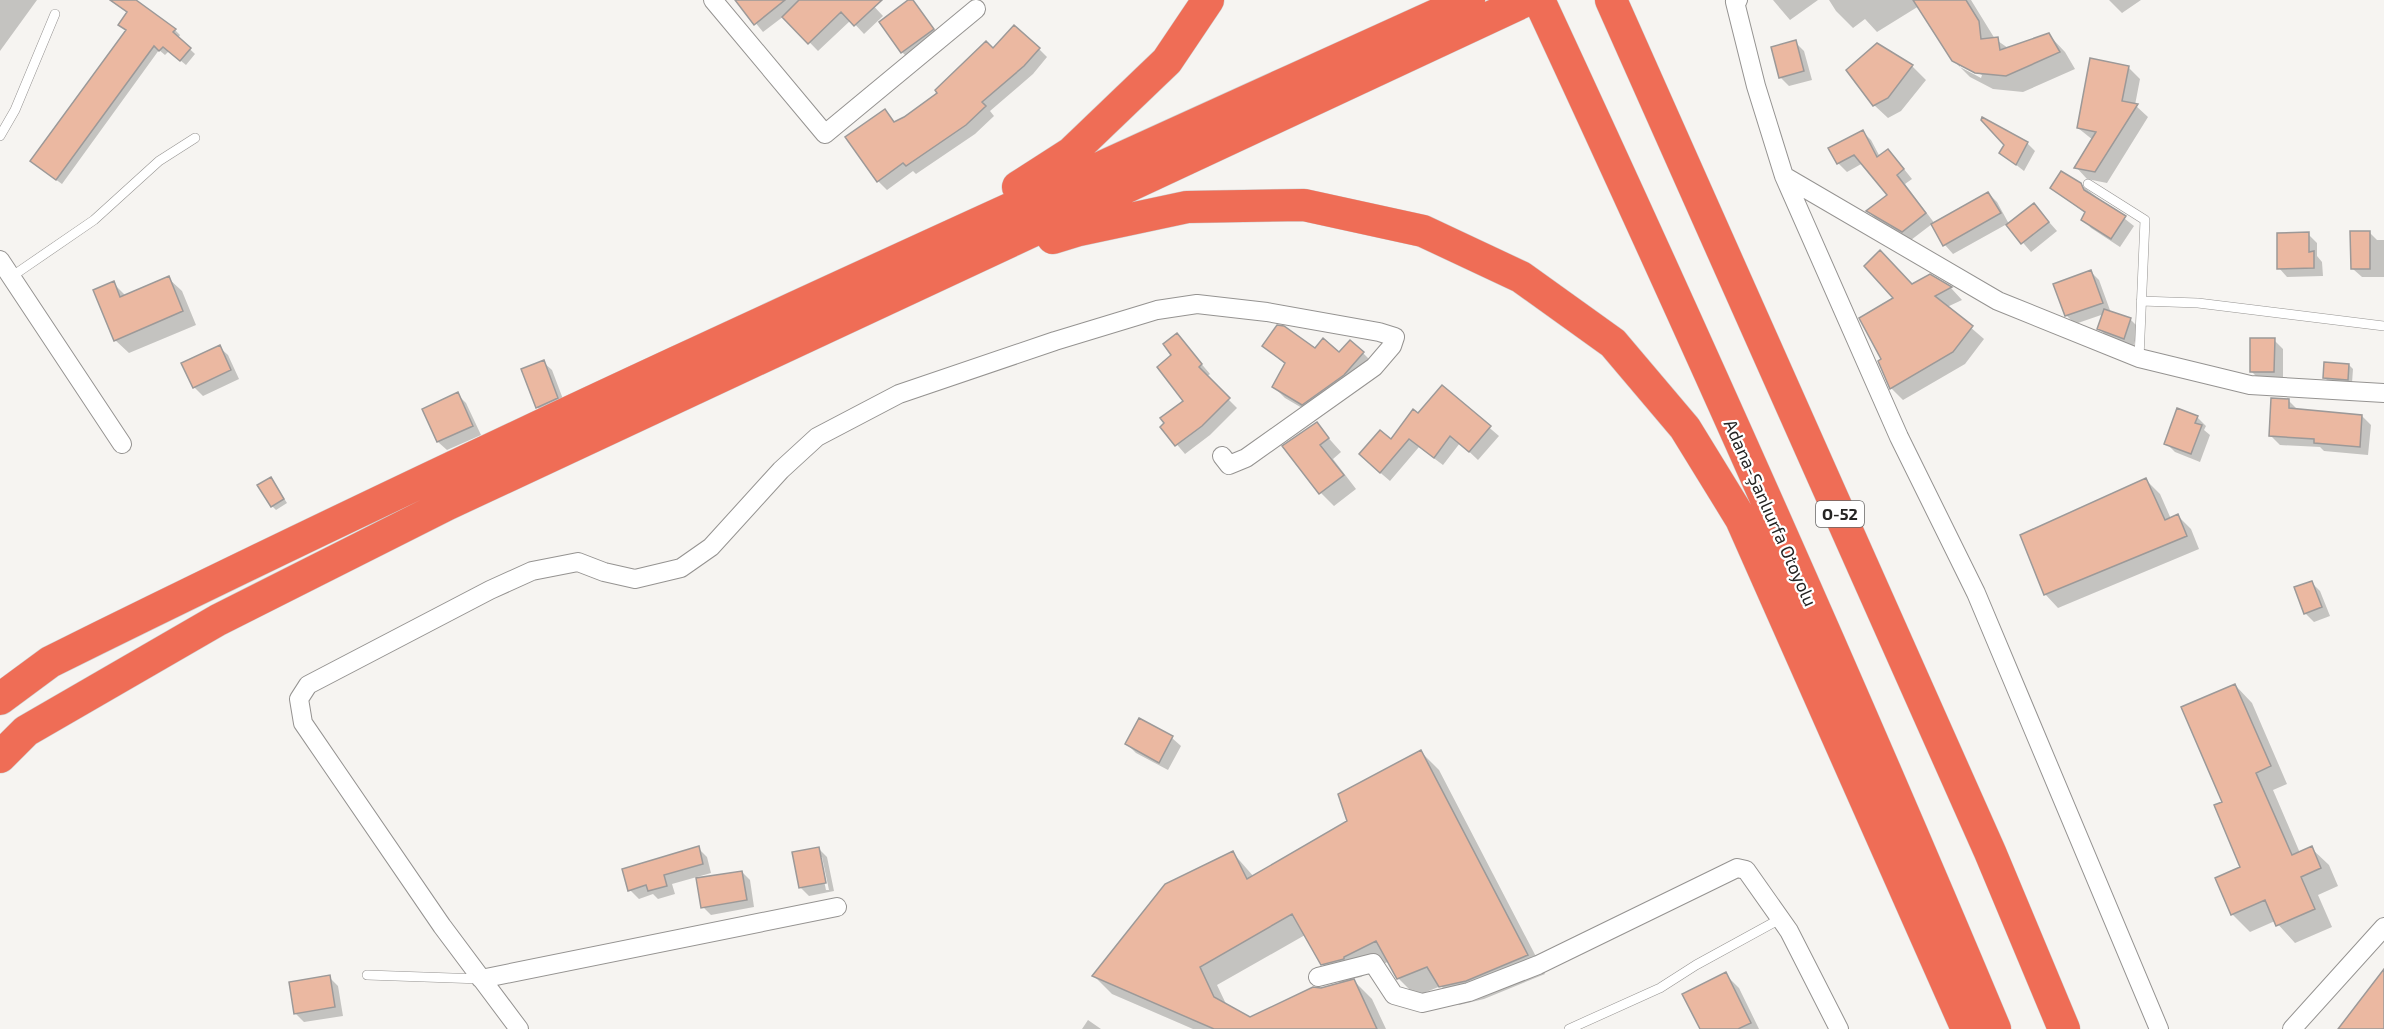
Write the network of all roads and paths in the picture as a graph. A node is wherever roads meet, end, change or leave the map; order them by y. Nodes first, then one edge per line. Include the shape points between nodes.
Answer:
1 (713, 0) edge
2 (1208, 0) edge
3 (1469, 0) edge
4 (1611, 0) edge
5 (1738, 0) edge
6 (1537, 6) edge
7 (976, 9) dead end
8 (55, 14) dead end
9 (0, 136) edge
10 (195, 138) dead end
11 (1784, 176) junction
12 (2088, 184) dead end
13 (919, 250) junction
14 (0, 260) edge
15 (943, 273) junction
16 (11, 277) junction
17 (2141, 301) junction
18 (2384, 326) edge
19 (2139, 358) junction
20 (2384, 393) edge
21 (122, 444) dead end
22 (1222, 456) dead end
23 (0, 699) edge
24 (0, 757) edge
25 (837, 907) dead end
26 (1780, 919) junction
27 (2384, 927) edge
28 (368, 975) dead end
29 (1318, 977) dead end
30 (481, 979) junction
31 (519, 1029) edge
32 (1569, 1029) edge
33 (1839, 1029) edge
34 (1967, 1029) edge
35 (1995, 1029) edge
36 (2064, 1029) edge
37 (2159, 1029) edge
38 (2292, 1029) edge

1 - 7 street via 825,134
2 - 13 highway via 1167,61 1071,153
3 - 13 highway
4 - 36 highway, O-52 via 1990,852
5 - 11 street via 1735,2 1756,86
6 - 15 highway
6 - 35 highway, Adana-Şanlıurfa Otoyolu via 1691,334
8 - 9 lane
10 - 16 lane via 159,161 94,220
11 - 19 street via 1998,301
11 - 37 street via 1899,437 1976,593
12 - 17 lane via 2145,220
13 - 23 highway via 200,587 50,662
14 - 16 street
15 - 24 highway via 448,504 218,620 26,731
15 - 34 highway via 1079,230 1187,207 1304,205 1423,231 1521,277 1613,343 1685,428 1741,519
16 - 21 street
17 - 18 lane via 2198,303
17 - 19 lane
19 - 20 street via 2250,385
22 - 30 street via 1229,465 1246,458 1374,367 1395,338 1267,312 1197,304 1158,310 1055,341 899,394 817,437 711,547 681,568 635,579 578,562 532,571 308,685 300,699 303,723
25 - 30 street
26 - 29 street via 1746,870 1737,868 1538,965 1469,992 1422,1003 1394,995 1372,963
26 - 32 lane via 1659,988
26 - 33 street
27 - 38 street
28 - 30 lane
30 - 31 street

